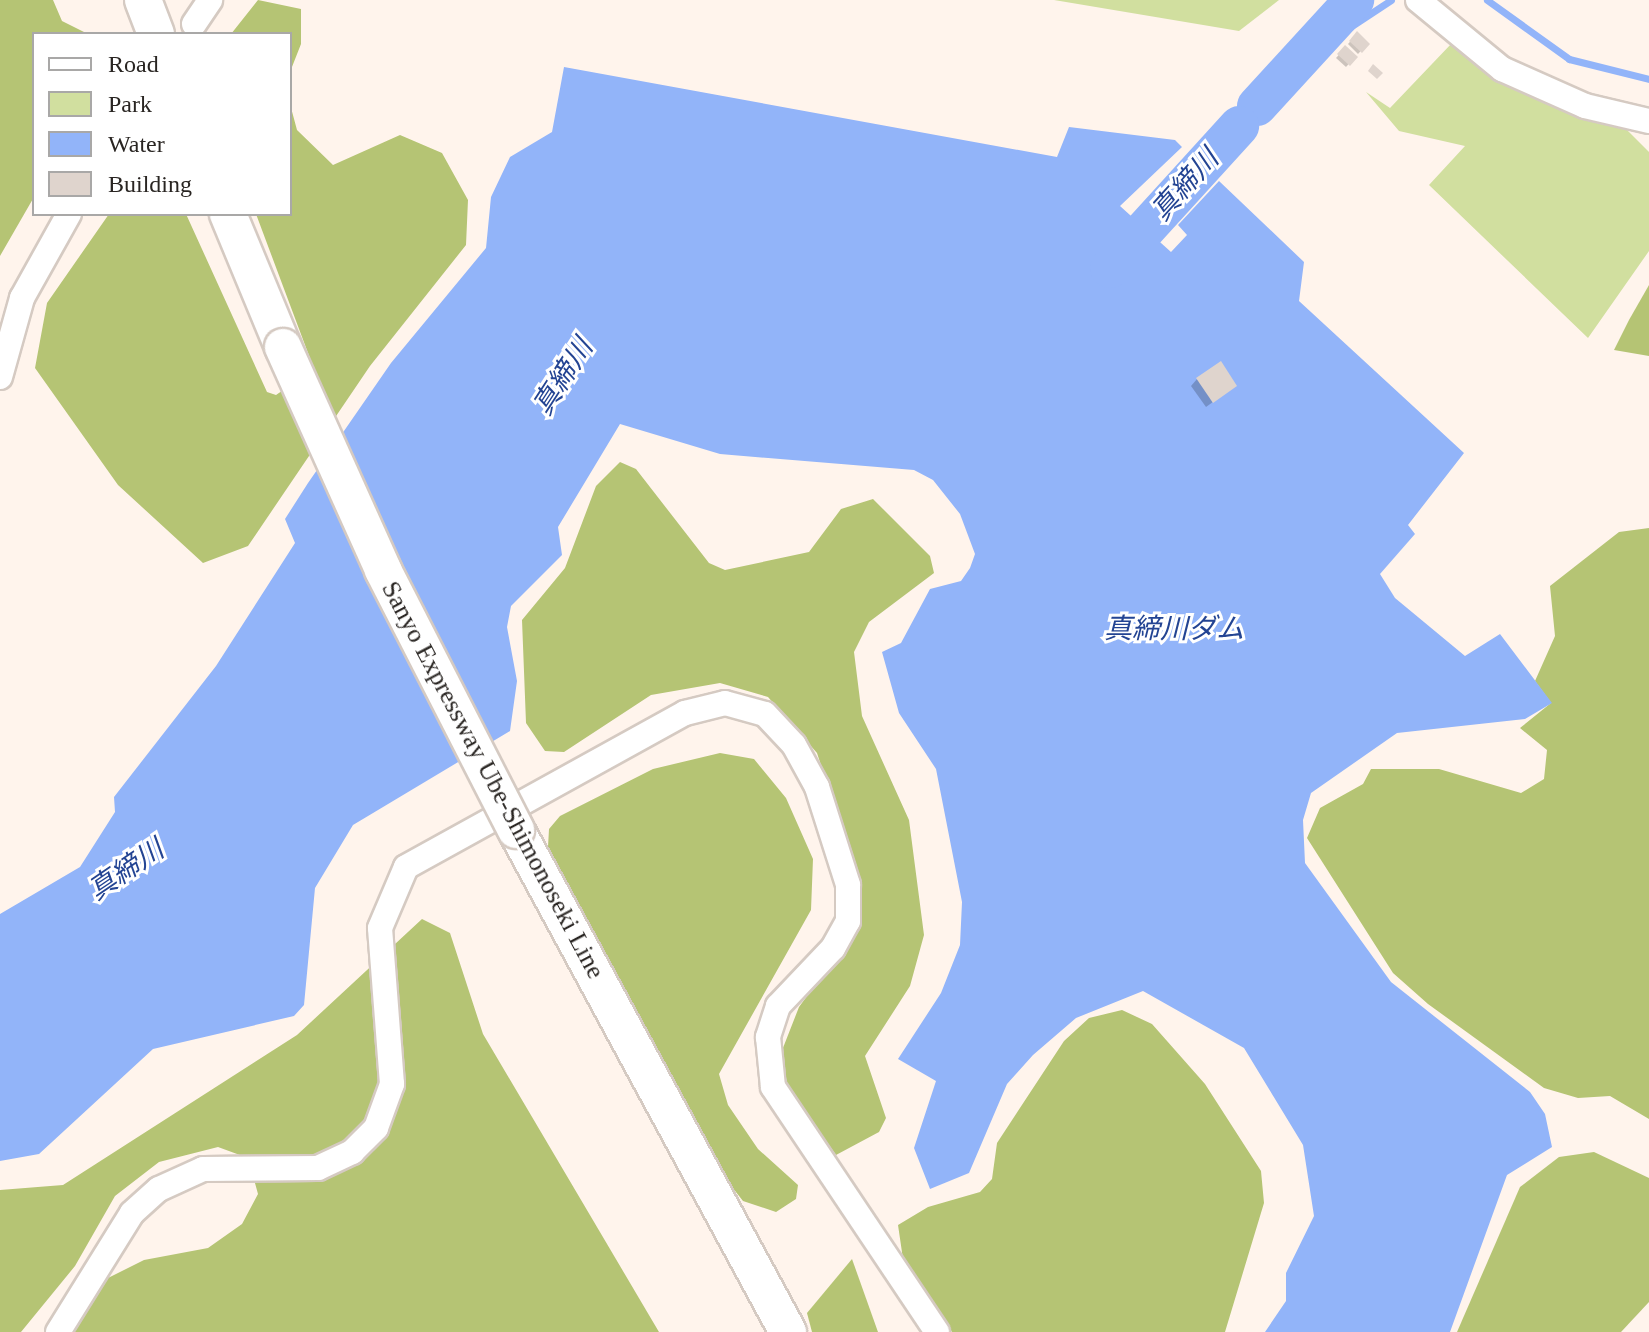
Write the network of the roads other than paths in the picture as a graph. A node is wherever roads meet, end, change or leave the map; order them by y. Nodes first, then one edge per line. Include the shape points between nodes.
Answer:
1 (143, 0) edge
2 (210, 0) edge
3 (1418, 0) edge
4 (194, 24) dead end
5 (155, 32) edge
6 (1649, 121) edge
7 (68, 216) edge
8 (229, 216) edge
9 (0, 377) edge
10 (58, 1332) edge
11 (788, 1332) edge
12 (937, 1332) edge

1 - 5 highway
2 - 4 street
3 - 6 street via 1502,69 1585,106
7 - 9 street via 22,298
8 - 11 highway, Sanyo Expressway Ube-Shimonoseki Line, bridge via 383,570 516,830
10 - 12 street via 132,1213 159,1189 203,1169 318,1168 352,1152 376,1128 392,1084 380,928 406,867 685,713 725,703 765,714 794,745 817,787 848,885 848,921 833,948 778,1006 768,1037 773,1087

